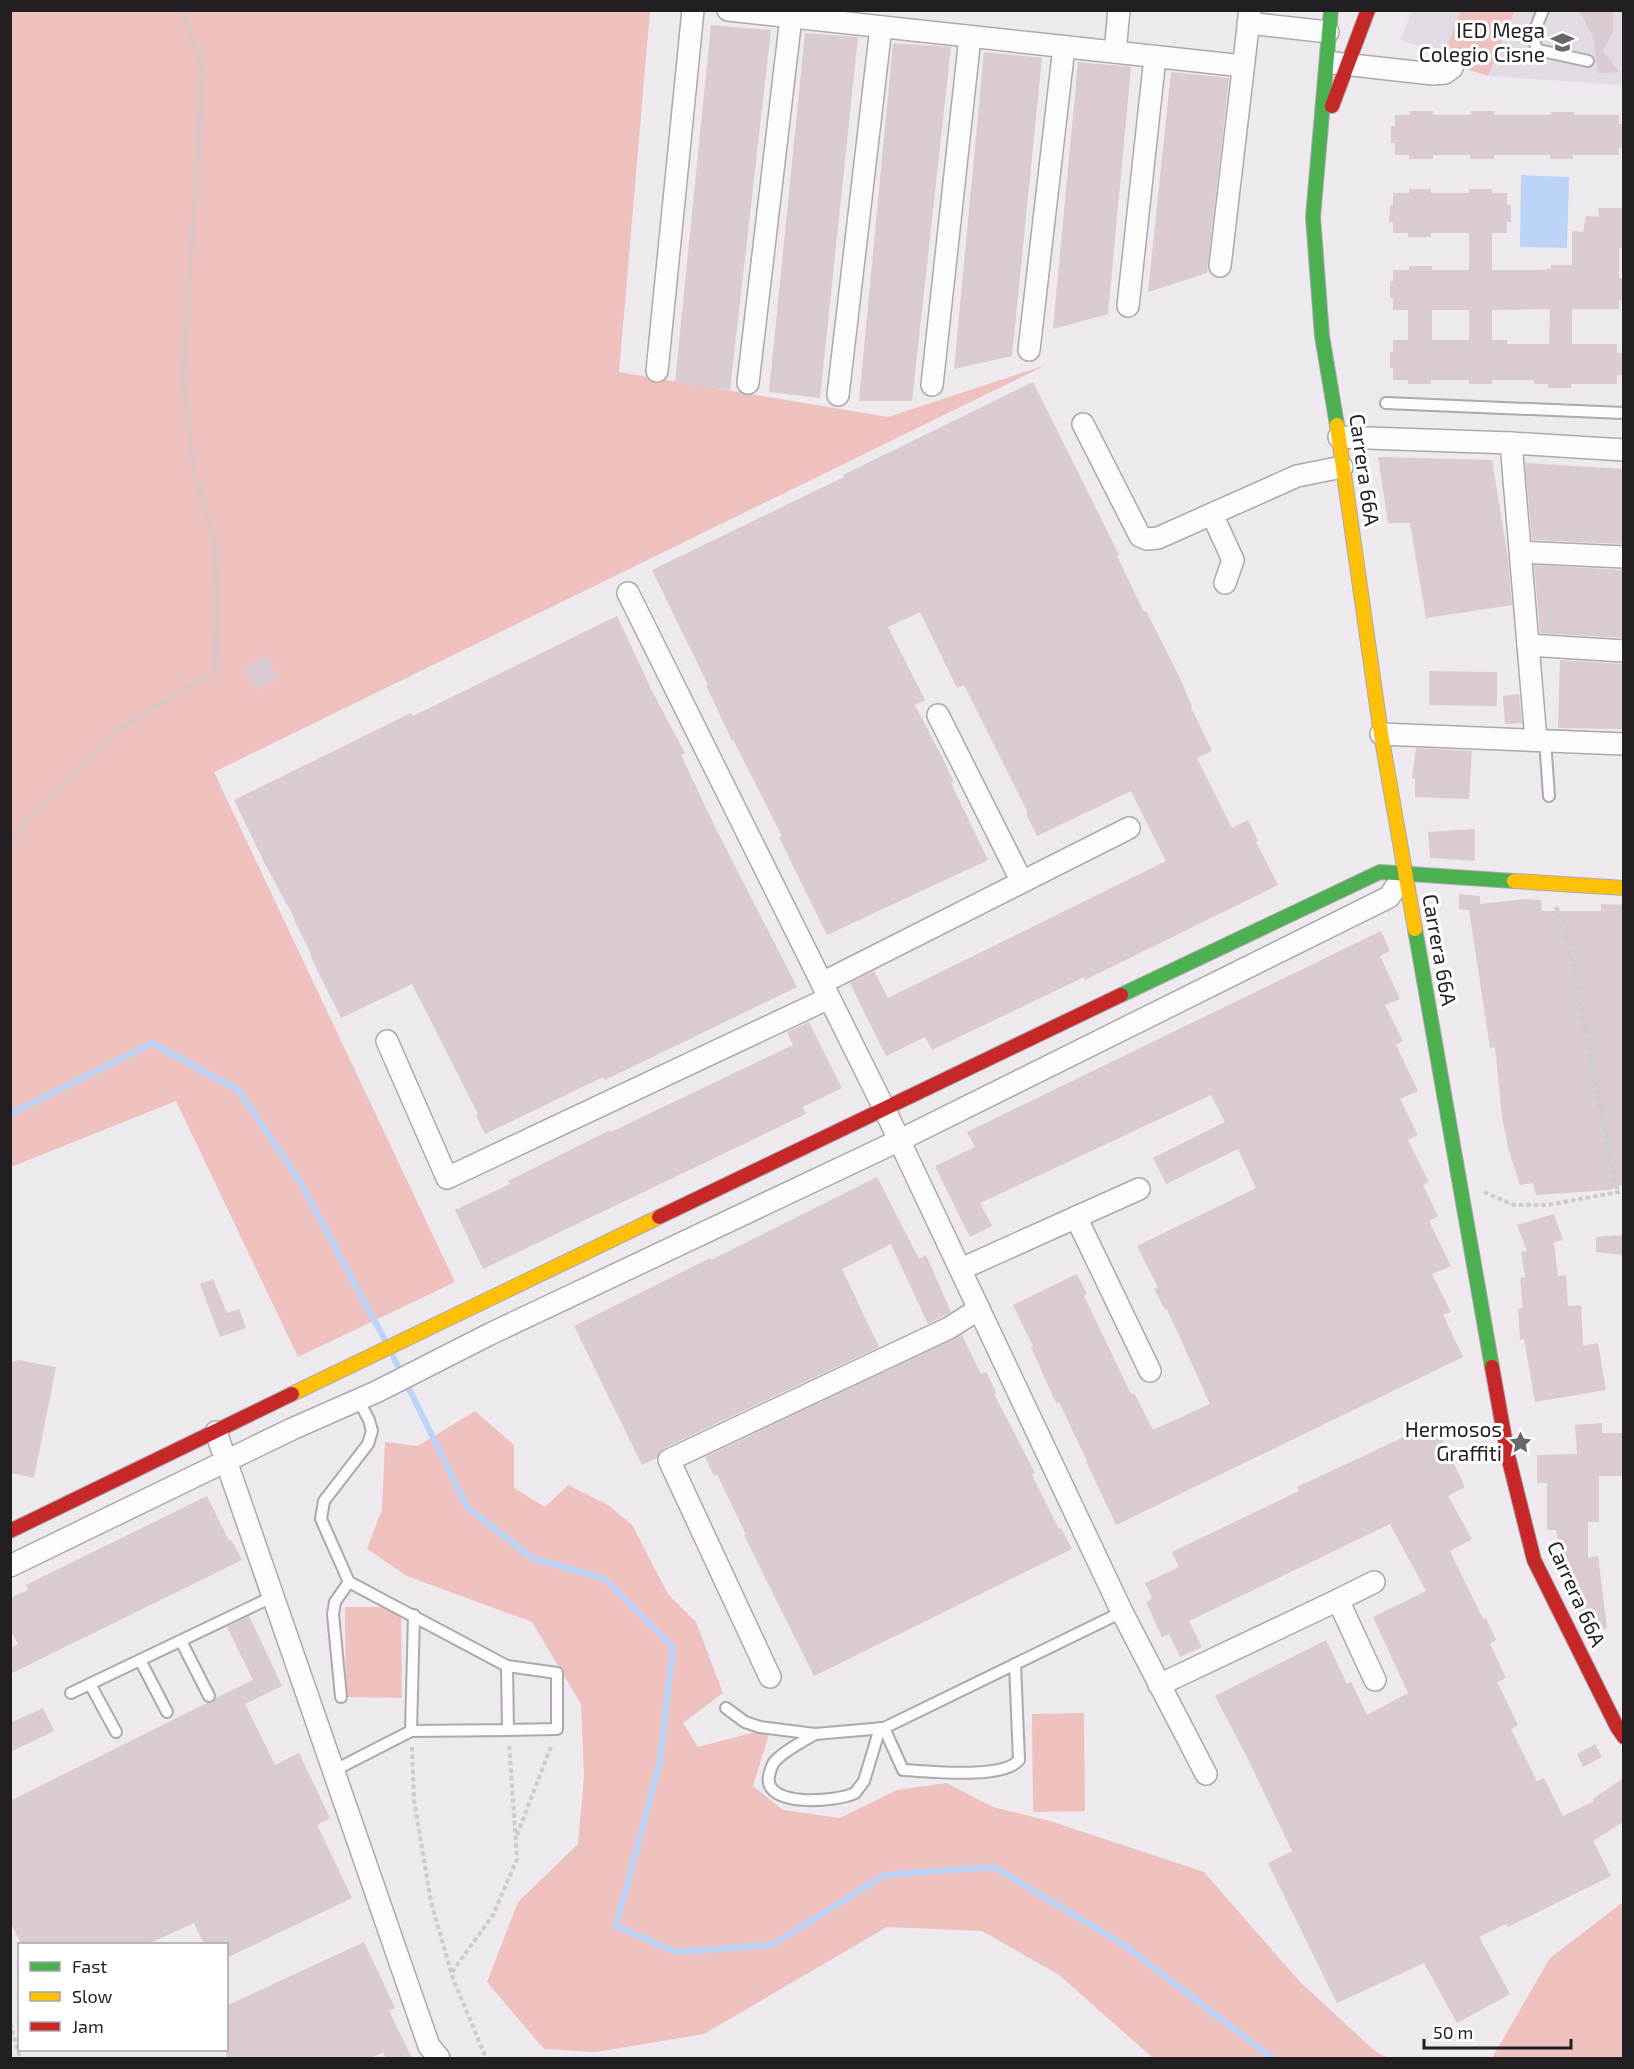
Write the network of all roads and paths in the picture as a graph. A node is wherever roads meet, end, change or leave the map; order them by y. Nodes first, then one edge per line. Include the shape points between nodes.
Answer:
1 (183, 10) edge
2 (693, 10) edge
3 (728, 10) edge
4 (1119, 10) edge
5 (1331, 10) edge
6 (1368, 10) edge
7 (1543, 10) edge
8 (758, 12) edge
9 (791, 17) junction
10 (1249, 17) edge
11 (881, 27) junction
12 (1328, 32) junction
13 (970, 37) junction
14 (1064, 47) junction
15 (1115, 52) junction
16 (1155, 57) junction
17 (1325, 61) junction
18 (1588, 61) dead end
19 (1348, 65) junction
20 (1243, 66) junction
21 (1452, 68) dead end
22 (1318, 146) junction
23 (1220, 266) dead end
24 (1128, 306) dead end
25 (1029, 350) dead end
26 (657, 371) dead end
27 (748, 383) dead end
28 (932, 385) dead end
29 (838, 395) dead end
30 (1386, 404) dead end
31 (1623, 413) edge
32 (1083, 424) dead end
33 (1339, 437) junction
34 (1512, 443) junction
35 (1623, 450) edge
36 (1342, 467) junction
37 (1212, 514) junction
38 (1521, 552) junction
39 (1623, 557) edge
40 (1226, 584) dead end
41 (628, 593) dead end
42 (1528, 645) junction
43 (1623, 651) edge
44 (938, 715) dead end
45 (1381, 734) junction
46 (1540, 740) junction
47 (1623, 744) edge
48 (1549, 796) dead end
49 (1129, 828) dead end
50 (10, 846) edge
51 (1404, 875) junction
52 (1022, 882) junction
53 (1543, 883) junction
54 (1623, 888) edge
55 (826, 990) junction
56 (387, 1041) dead end
57 (884, 1108) junction
58 (900, 1140) junction
59 (1139, 1189) dead end
60 (1623, 1191) edge
61 (1483, 1192) dead end
62 (1618, 1194) junction
63 (1076, 1217) junction
64 (961, 1269) junction
65 (979, 1309) junction
66 (1150, 1371) dead end
67 (367, 1395) junction
68 (216, 1432) junction
69 (226, 1461) junction
70 (10, 1531) edge
71 (10, 1566) edge
72 (349, 1582) junction
73 (1374, 1582) dead end
74 (272, 1598) junction
75 (1338, 1600) junction
76 (1122, 1612) junction
77 (414, 1615) junction
78 (181, 1641) junction
79 (140, 1660) junction
80 (1015, 1664) junction
81 (507, 1666) junction
82 (770, 1677) dead end
83 (1375, 1680) dead end
84 (90, 1684) junction
85 (1159, 1684) junction
86 (71, 1693) dead end
87 (209, 1696) dead end
88 (341, 1697) dead end
89 (726, 1708) dead end
90 (167, 1712) dead end
91 (882, 1728) junction
92 (557, 1729) junction
93 (508, 1730) junction
94 (411, 1731) junction
95 (116, 1732) dead end
96 (815, 1734) junction
97 (1623, 1737) edge
98 (333, 1771) junction
99 (1206, 1774) dead end
100 (516, 1838) junction
101 (452, 1972) junction
102 (10, 2023) edge
103 (20, 2058) edge
104 (439, 2058) edge
105 (486, 2058) edge

1 - 50 path via 202,72 183,379 195,478 215,539 215,671 116,731 31,815
2 - 26 street
3 - 8 street
4 - 15 street
5 - 12 street, Carrera 66A
6 - 19 street, Carrera 66A
7 - 18 lane via 1534,38 1538,50
8 - 9 street
9 - 11 street
9 - 27 street
10 - 12 street
10 - 20 street
11 - 13 street
11 - 29 street
12 - 17 street, Carrera 66A
13 - 14 street
13 - 28 street
14 - 15 street
14 - 25 street
15 - 16 street
16 - 20 street
16 - 24 street
17 - 19 street
17 - 22 street, Carrera 66A
19 - 21 street via 1433,74
19 - 22 street, Carrera 66A
20 - 23 street
22 - 33 street, Carrera 66A via 1313,217 1317,278
30 - 31 lane
32 - 37 street via 1140,536 1158,538
33 - 34 street
33 - 36 street, Carrera 66A
34 - 35 street
34 - 38 street
36 - 37 street via 1297,476
36 - 45 street, Carrera 66A
37 - 40 street via 1233,560
38 - 39 street
38 - 42 street
41 - 55 street
42 - 43 street
42 - 46 street
44 - 52 street
45 - 46 street
45 - 51 street, Carrera 66A
46 - 47 street
46 - 48 lane
49 - 52 street
51 - 53 street
51 - 57 street via 1380,872
51 - 58 street via 1389,897
51 - 97 street, Carrera 66A via 1508,1456 1534,1560
52 - 55 street
53 - 54 street
53 - 62 path via 1564,923
55 - 56 street via 447,1178
55 - 57 street
57 - 58 street
57 - 68 street
58 - 64 street
58 - 67 street
59 - 63 street
60 - 62 path
61 - 62 path via 1514,1205 1547,1205
63 - 64 street
63 - 66 street
64 - 65 street
65 - 76 street
65 - 82 street via 949,1328 669,1460
67 - 69 street
67 - 72 lane via 372,1431 368,1444 324,1501 321,1519
68 - 69 street
68 - 70 street
69 - 71 street
69 - 74 street
72 - 77 lane
72 - 88 lane via 335,1602 333,1614
73 - 75 street
74 - 78 lane
74 - 98 street
75 - 83 street
75 - 85 street
76 - 80 lane
76 - 85 street
77 - 81 lane
77 - 94 lane
78 - 79 lane
78 - 87 lane
79 - 84 lane
79 - 90 lane
80 - 91 lane
80 - 91 lane via 1019,1760 1011,1767 974,1772 903,1770
81 - 92 lane via 556,1673
81 - 93 lane
84 - 86 lane
84 - 95 lane
85 - 99 street
89 - 96 lane via 760,1727
91 - 96 lane
91 - 96 lane via 864,1781 849,1797 823,1802 792,1799 774,1791 768,1782 775,1761
92 - 93 lane
92 - 100 path
93 - 94 lane
93 - 100 path
94 - 98 lane
94 - 101 path via 414,1800 422,1853 431,1902
98 - 104 street via 429,2046
100 - 101 path via 517,1859 493,1916
101 - 105 path
102 - 103 path

